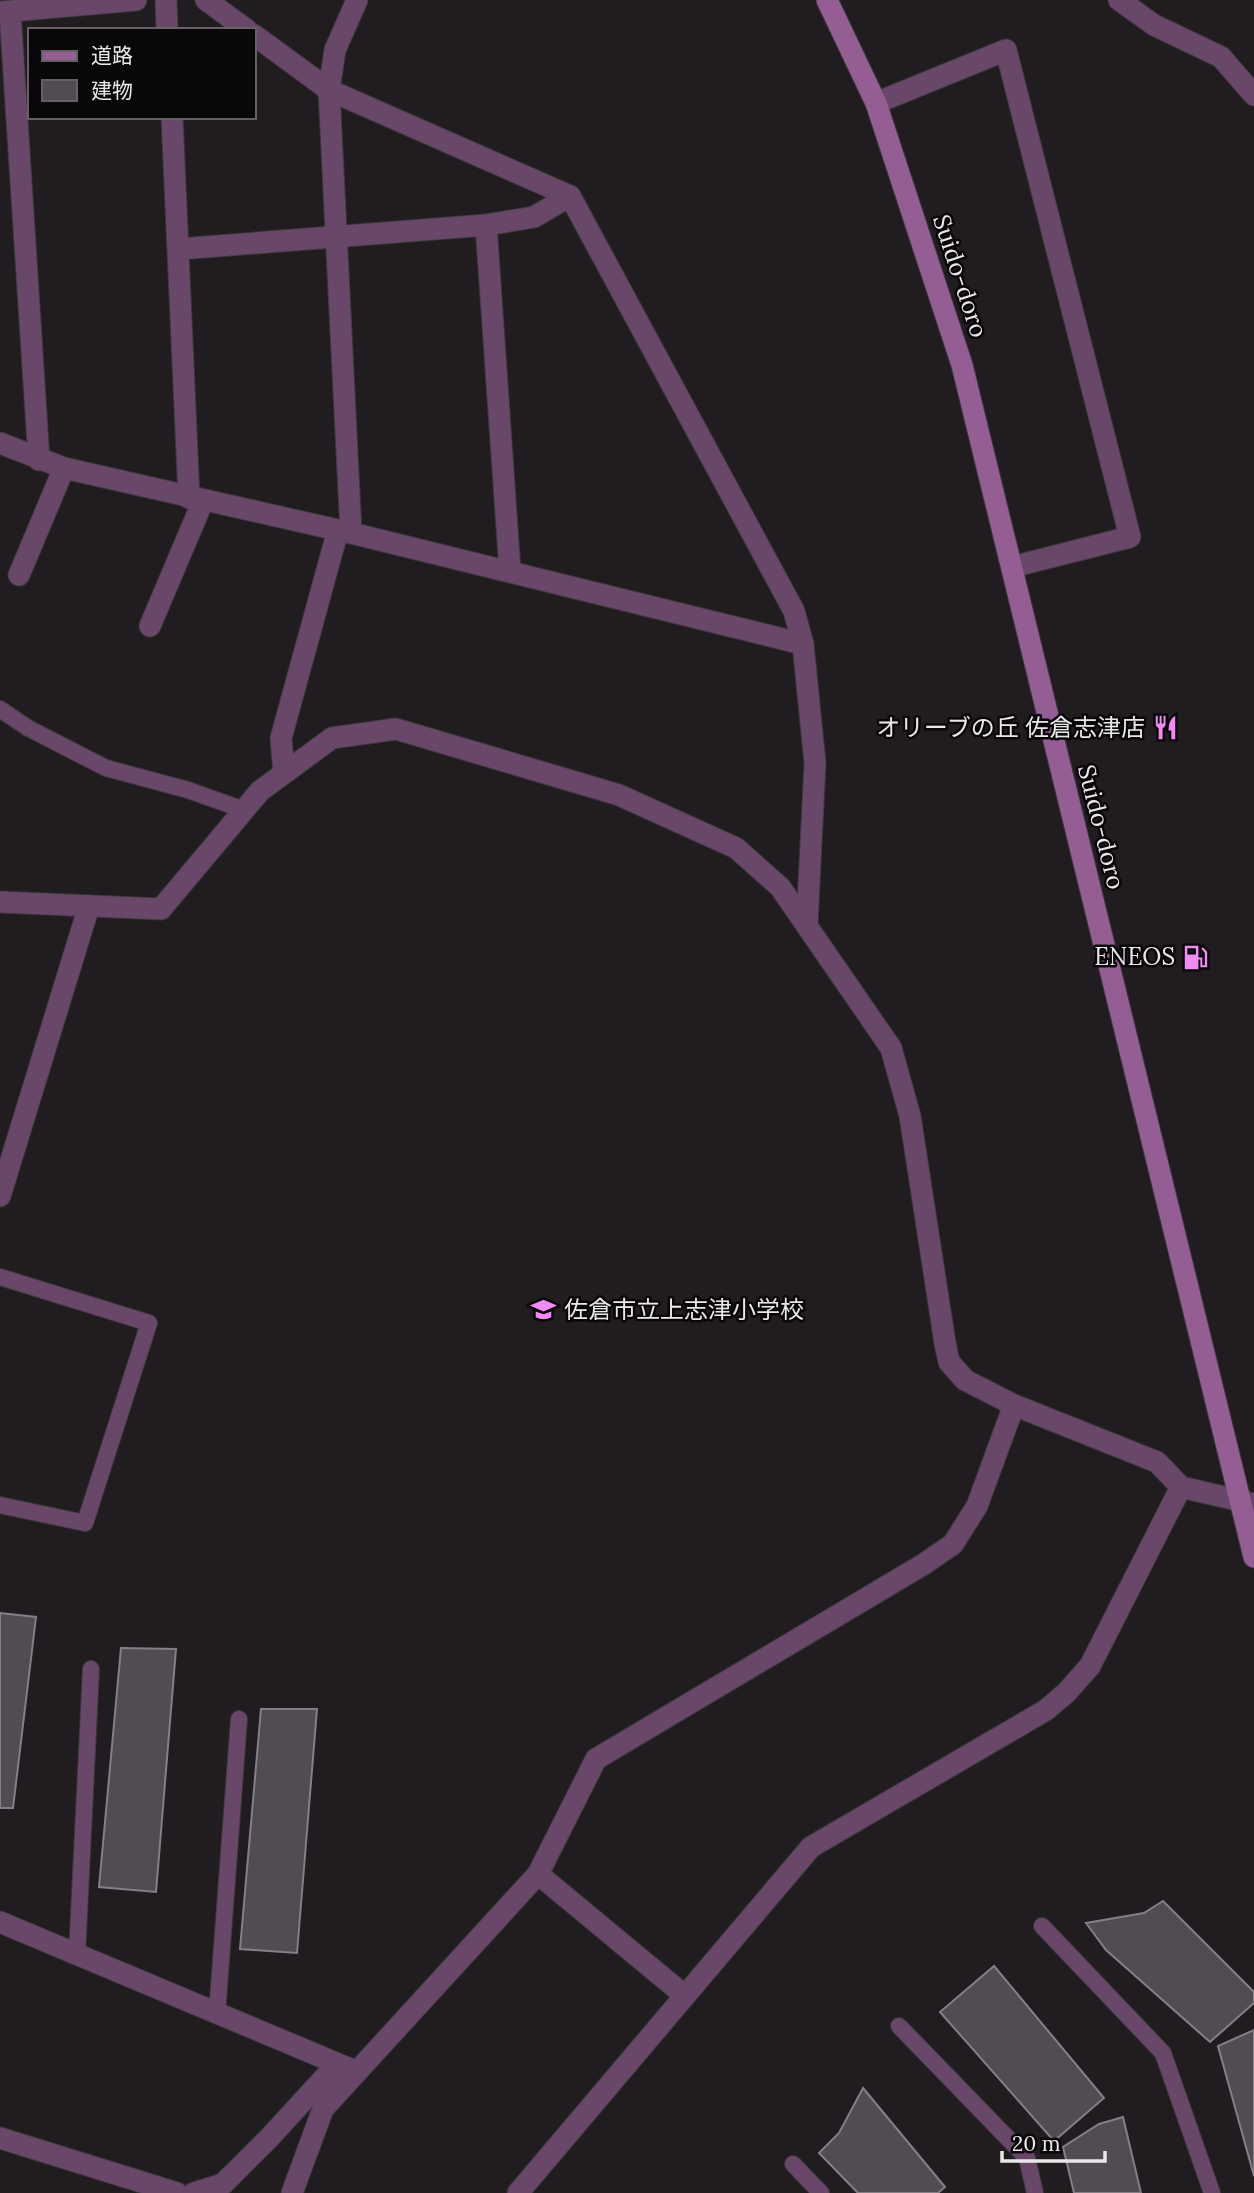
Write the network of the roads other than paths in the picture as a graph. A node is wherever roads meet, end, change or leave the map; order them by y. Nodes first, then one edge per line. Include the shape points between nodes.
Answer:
1 (136, 0) edge
2 (166, 0) edge
3 (206, 0) edge
4 (357, 0) edge
5 (827, 0) edge
6 (1119, 0) edge
7 (5, 12) edge
8 (167, 28) edge
9 (244, 28) edge
10 (256, 36) edge
11 (329, 90) junction
12 (1254, 95) edge
13 (876, 103) junction
14 (172, 119) edge
15 (570, 196) junction
16 (486, 225) junction
17 (335, 236) junction
18 (179, 249) junction
19 (0, 443) edge
20 (39, 460) junction
21 (64, 468) junction
22 (196, 499) junction
23 (345, 531) junction
24 (1012, 567) junction
25 (510, 571) junction
26 (19, 575) dead end
27 (150, 626) dead end
28 (803, 644) junction
29 (0, 709) edge
30 (284, 773) junction
31 (244, 810) junction
32 (0, 902) edge
33 (89, 905) junction
34 (807, 925) junction
35 (0, 1196) edge
36 (0, 1277) edge
37 (1014, 1405) junction
38 (1181, 1487) junction
39 (1247, 1502) edge
40 (0, 1505) edge
41 (1254, 1557) edge
42 (91, 1669) dead end
43 (239, 1719) dead end
44 (538, 1874) junction
45 (0, 1922) edge
46 (1042, 1926) dead end
47 (78, 1955) junction
48 (684, 1995) junction
49 (218, 2014) junction
50 (899, 2026) dead end
51 (346, 2067) junction
52 (0, 2138) edge
53 (793, 2164) dead end
54 (143, 2188) edge
55 (177, 2193) edge
56 (194, 2193) edge
57 (292, 2193) edge
58 (519, 2193) edge
59 (821, 2193) edge
60 (1035, 2193) edge
61 (1212, 2193) edge

1 - 7 street
2 - 8 street
3 - 9 street
4 - 11 street via 335,50
5 - 13 street, Suido-doro
6 - 12 street via 1154,25 1221,57
7 - 20 street
10 - 11 street
11 - 15 street
11 - 17 street
13 - 24 street, Suido-doro via 962,365
13 - 24 street via 1006,50 1130,537
14 - 18 street
15 - 16 street via 534,217
15 - 28 street via 794,611
16 - 17 street
16 - 25 street
17 - 18 street
17 - 23 street
18 - 22 street
19 - 20 street
20 - 21 street
21 - 22 street
21 - 26 street
22 - 23 street
22 - 27 street
23 - 25 street
23 - 30 street via 281,738
24 - 39 street, Suido-doro
25 - 28 street
28 - 34 street via 815,763
29 - 31 lane via 106,768
30 - 31 street
30 - 34 street via 332,738 396,729 619,795 695,828 736,848 780,887
31 - 33 street via 161,909
32 - 33 street
33 - 35 street
34 - 37 street via 891,1048 910,1116 949,1362 965,1380
36 - 40 lane via 149,1323 85,1523
37 - 38 street via 1157,1462
37 - 44 street via 978,1506 953,1544 596,1759
38 - 39 street
38 - 48 street via 1090,1666 1066,1693 1046,1710 811,1847
39 - 41 street, Suido-doro
42 - 47 lane
43 - 49 lane
44 - 48 street
44 - 51 street
45 - 47 street
46 - 61 lane via 1163,2053
47 - 49 street
48 - 58 street
49 - 51 street
50 - 60 lane via 1027,2158
51 - 56 street via 223,2184
51 - 57 street via 323,2109
52 - 54 street
53 - 59 lane
54 - 55 street

